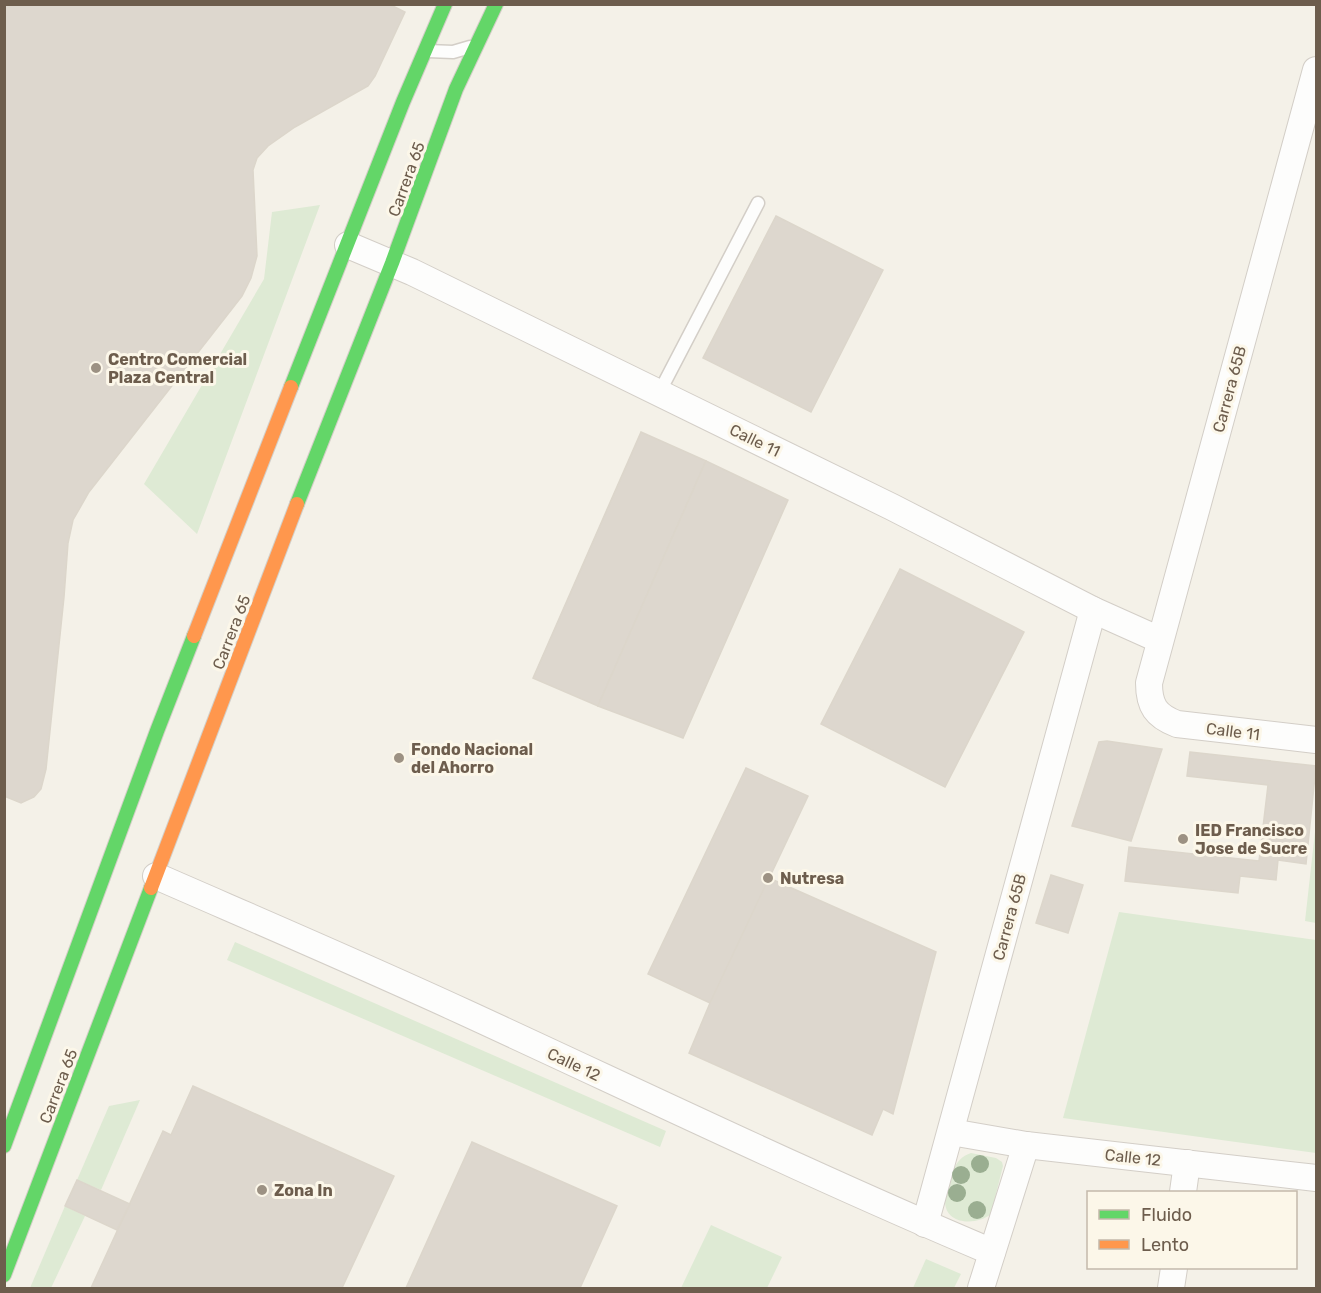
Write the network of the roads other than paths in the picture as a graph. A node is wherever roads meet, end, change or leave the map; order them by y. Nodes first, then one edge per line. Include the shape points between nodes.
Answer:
1 (445, 4) edge
2 (496, 4) edge
3 (475, 46) junction
4 (424, 51) junction
5 (1317, 70) edge
6 (758, 202) dead end
7 (348, 245) junction
8 (392, 263) junction
9 (658, 393) junction
10 (1093, 610) junction
11 (1160, 640) junction
12 (1155, 709) joint
13 (1317, 740) edge
14 (156, 876) junction
15 (951, 1132) junction
16 (1026, 1145) junction
17 (4, 1146) edge
18 (1187, 1163) junction
19 (1317, 1178) edge
20 (1183, 1191) edge
21 (925, 1224) junction
22 (992, 1252) junction
23 (1174, 1269) edge
24 (4, 1275) edge
25 (981, 1288) edge
26 (1171, 1288) edge

1 - 4 street, Carrera 65
2 - 3 street, Carrera 65
3 - 4 lane via 453,52
3 - 8 street, Carrera 65
4 - 7 street, Carrera 65
5 - 11 street, Carrera 65B
6 - 9 lane
7 - 8 street, Calle 11
7 - 17 street, Carrera 65 via 157,731
8 - 9 street, Calle 11
8 - 14 street, Carrera 65
9 - 10 street, Calle 11
10 - 11 street, Calle 11
10 - 15 street, Carrera 65B
11 - 12 street, Carrera 65B via 1149,683
12 - 13 street, Calle 11 via 1164,719 1177,724
14 - 21 street, Calle 12 via 462,1011
14 - 24 street, Carrera 65
15 - 16 street, Calle 12
15 - 21 street, Carrera 65B
16 - 18 street, Calle 12
16 - 22 street
18 - 19 street, Calle 12
18 - 20 street
21 - 22 street, Calle 12
22 - 25 street
23 - 26 street

